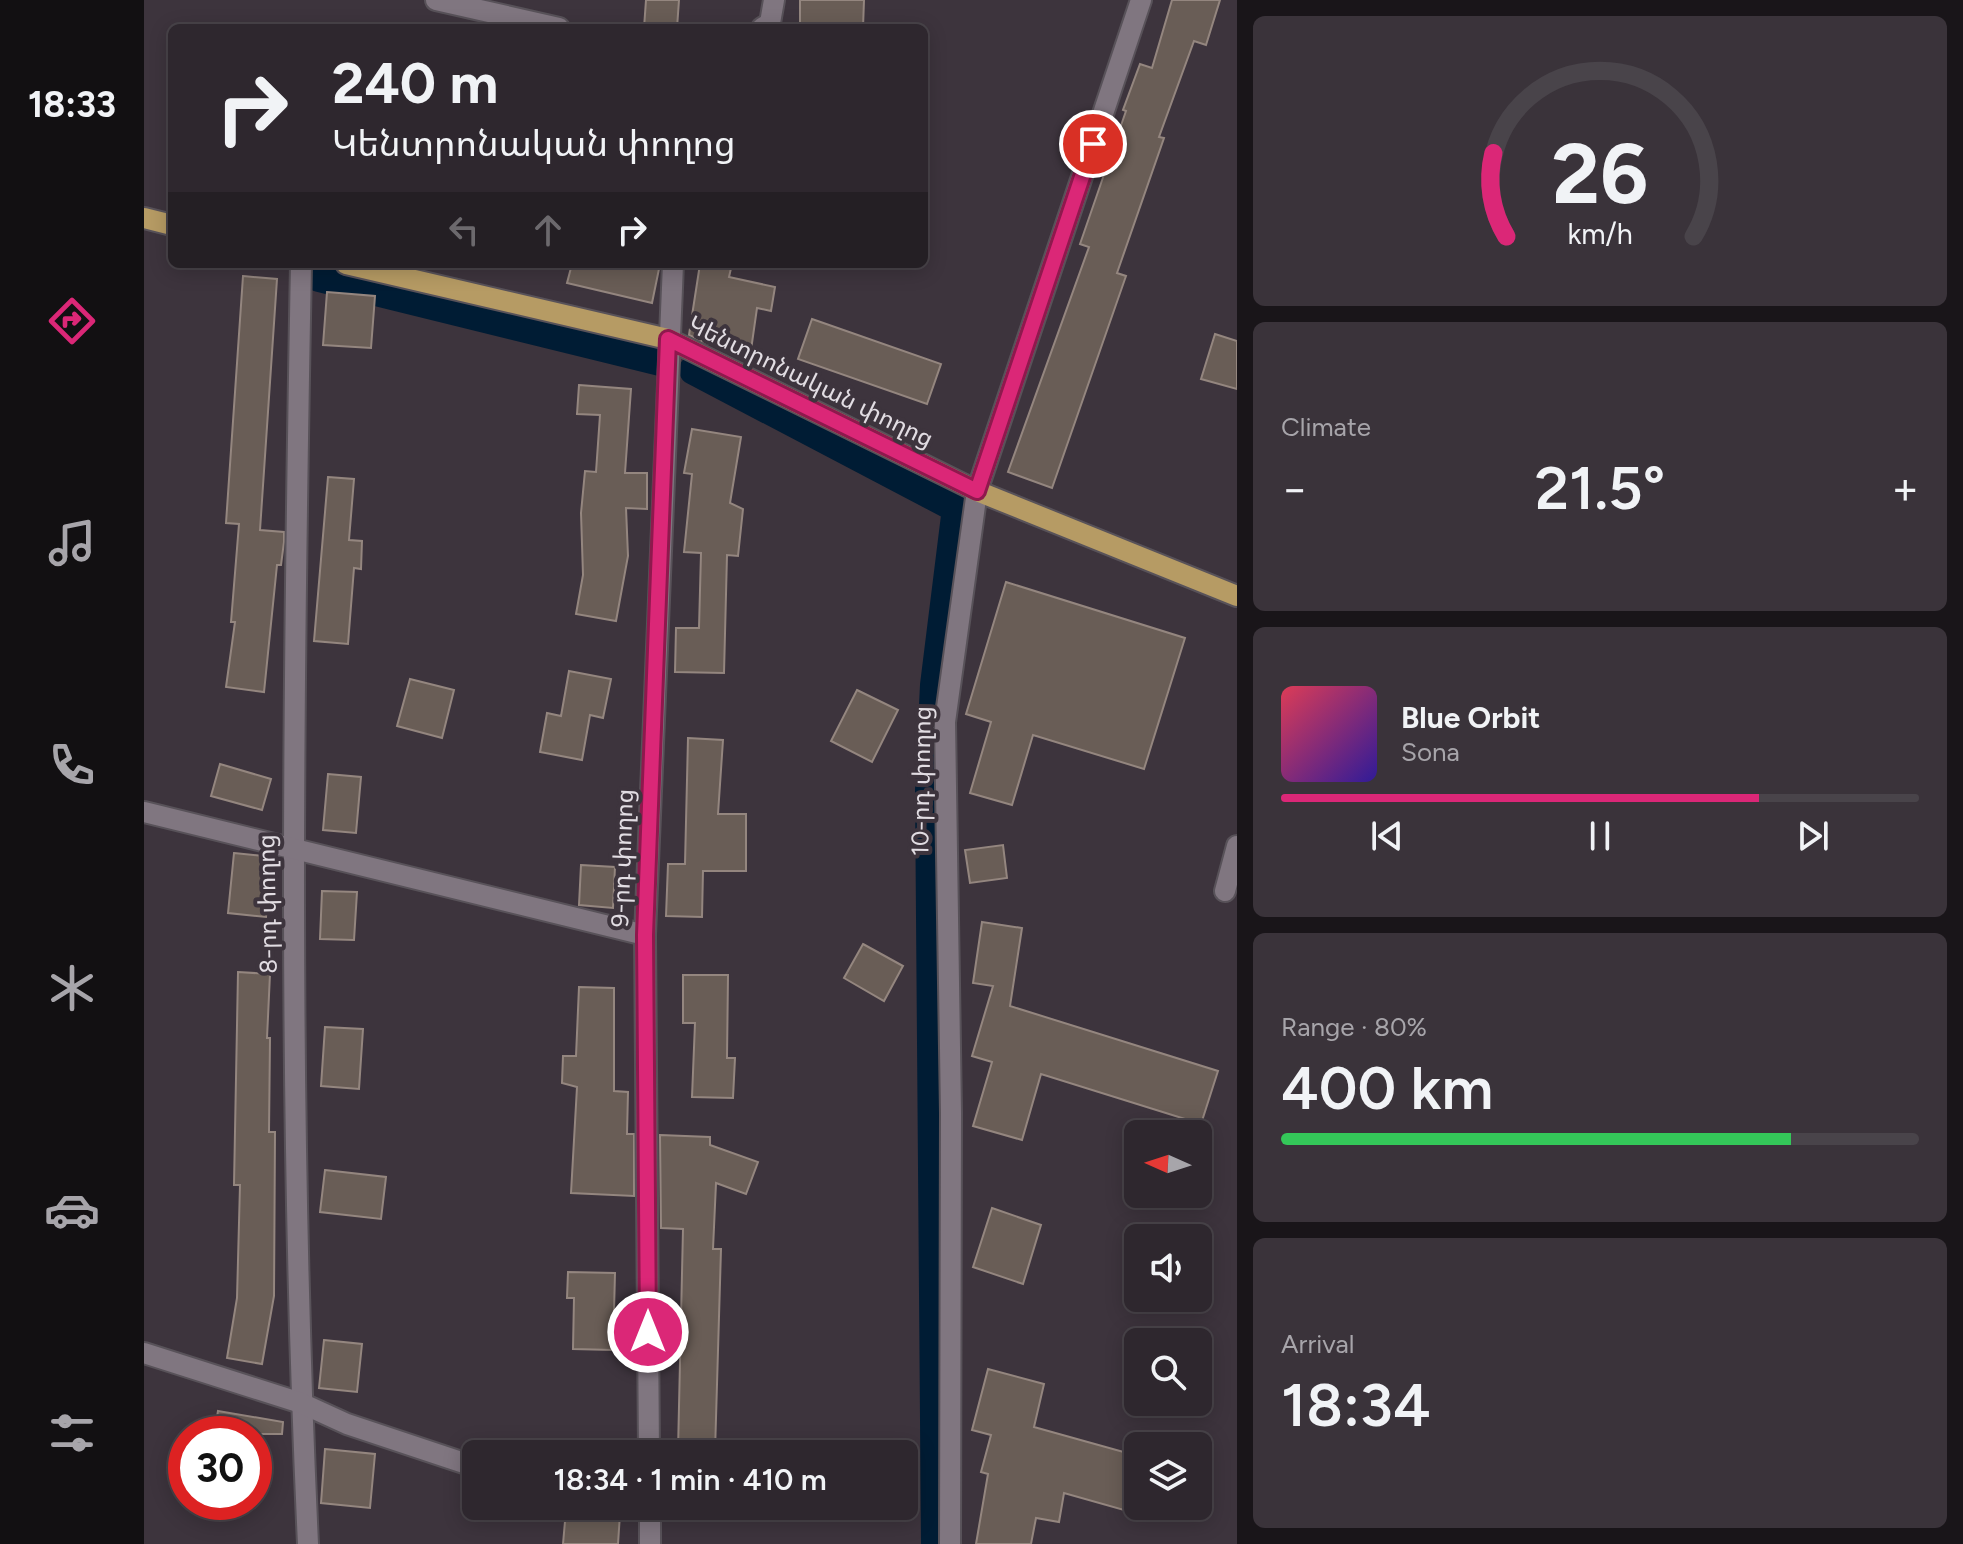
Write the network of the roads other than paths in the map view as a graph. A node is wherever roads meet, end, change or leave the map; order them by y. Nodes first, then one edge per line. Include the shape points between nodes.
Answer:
1 (436, 0) edge
2 (774, 0) edge
3 (1141, 0) edge
4 (541, 24) edge
5 (768, 24) edge
6 (144, 218) edge
7 (168, 224) edge
8 (301, 268) edge
9 (363, 268) edge
10 (673, 268) edge
11 (668, 339) junction
12 (977, 491) junction
13 (1237, 596) edge
14 (144, 812) edge
15 (1237, 846) edge
16 (292, 849) junction
17 (1225, 891) dead end
18 (645, 935) junction
19 (144, 1353) edge
20 (301, 1403) junction
21 (649, 1440) edge
22 (462, 1462) edge
23 (650, 1520) edge
24 (308, 1544) edge
25 (650, 1544) edge
26 (950, 1544) edge

1 - 4 street
2 - 5 street
3 - 12 street, 10-րդ փողոց
6 - 7 main road
8 - 16 street, 8-րդ փողոց
9 - 11 main road, Կենտրոնական փողոց
10 - 11 street, 9-րդ փողոց
11 - 12 main road, Կենտրոնական փողոց
11 - 18 street, 9-րդ փողոց
12 - 13 main road, Կենտրոնական փողոց
12 - 26 street, 10-րդ փողոց via 945,722
14 - 16 street
15 - 17 street
16 - 18 street
16 - 20 street, 8-րդ փողոց
18 - 21 street, 9-րդ փողոց
19 - 20 street
20 - 22 street
20 - 24 street, 8-րդ փողոց
23 - 25 street

